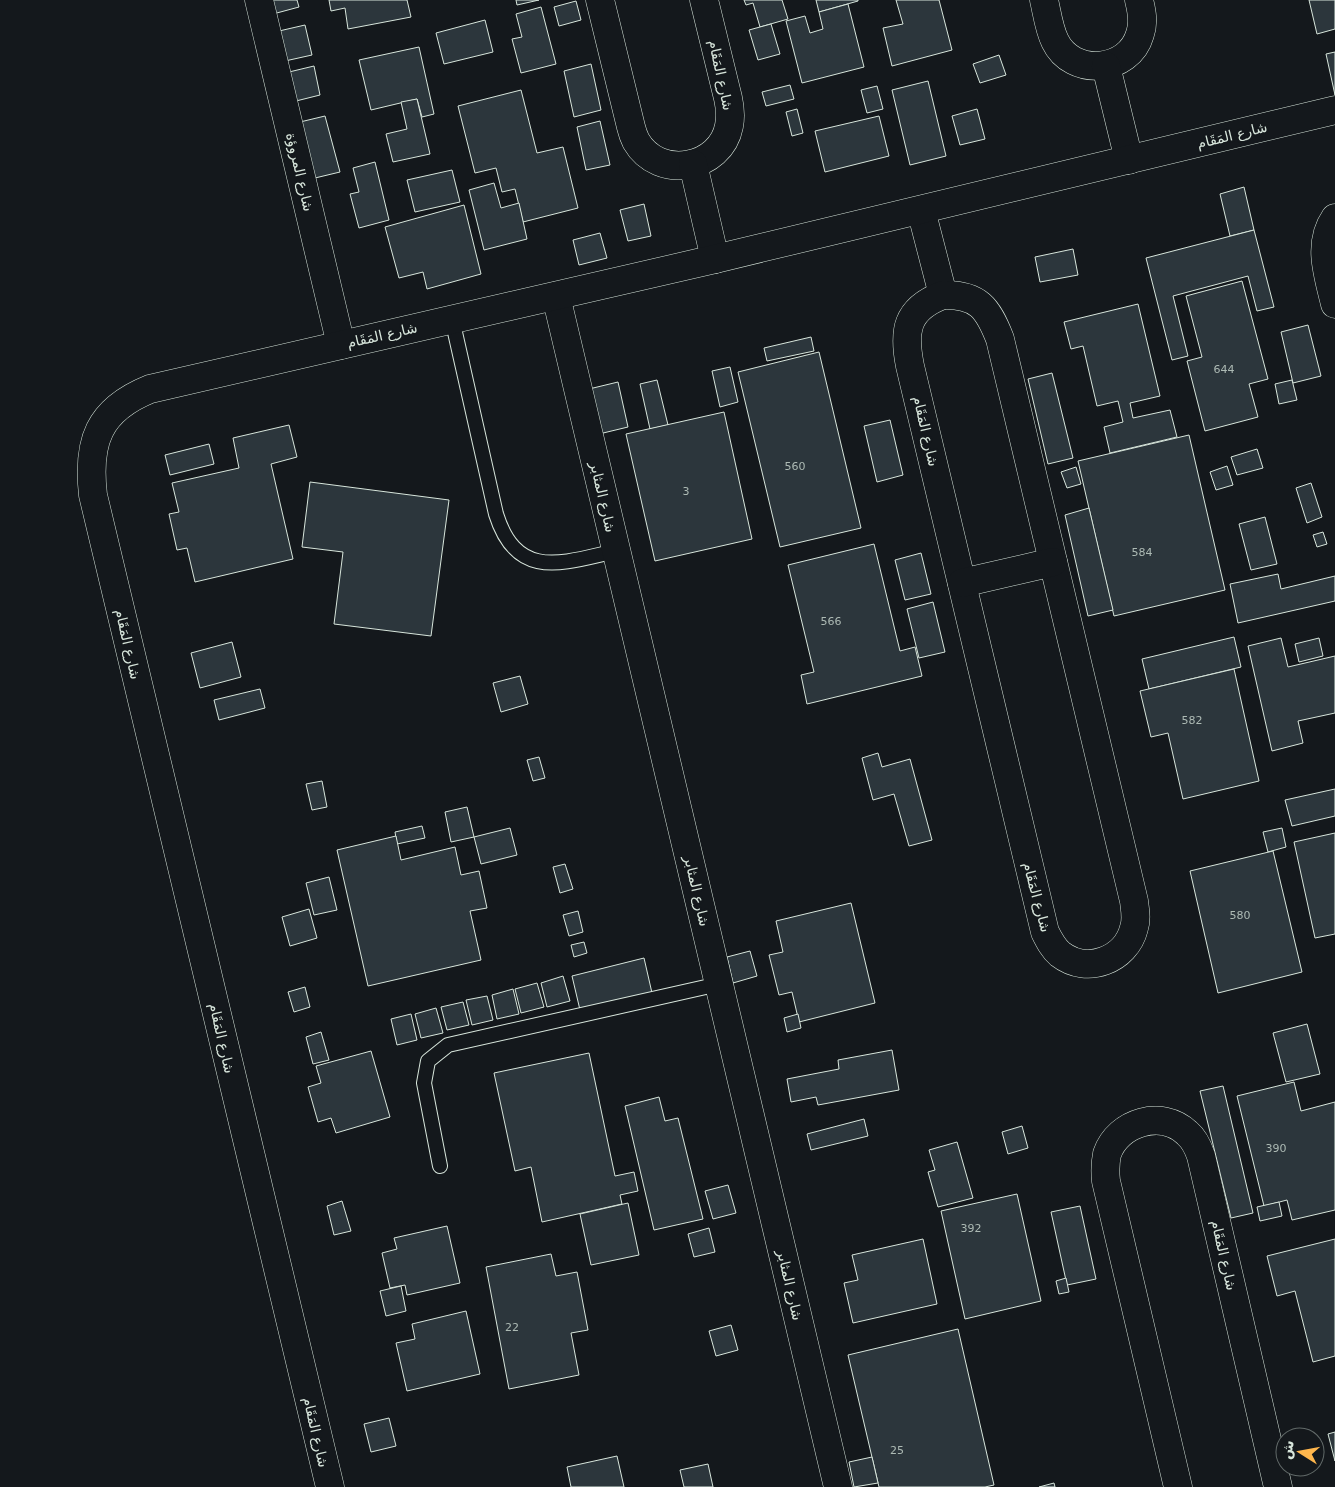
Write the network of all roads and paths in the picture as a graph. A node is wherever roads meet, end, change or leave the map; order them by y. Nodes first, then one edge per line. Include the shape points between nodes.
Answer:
1 (258, 0) edge
2 (600, 0) edge
3 (704, 0) edge
4 (1044, 0) edge
5 (1139, 0) edge
6 (1106, 66) junction
7 (1335, 110) edge
8 (1129, 160) junction
9 (693, 164) junction
10 (921, 210) junction
11 (1335, 218) edge
12 (715, 259) junction
13 (943, 295) junction
14 (556, 296) junction
15 (1335, 304) edge
16 (452, 319) junction
17 (341, 344) junction
18 (616, 550) junction
19 (1053, 562) junction
20 (962, 583) junction
21 (719, 984) junction
22 (440, 1166) dead end
23 (330, 1487) edge
24 (838, 1487) edge
25 (1178, 1487) edge
26 (1278, 1487) edge

1 - 17 street, شارع المروؤة
2 - 9 street, شارع المَقَام via 636,142 661,162 677,166
3 - 9 street, شارع المَقَام via 730,112 725,139 717,151
4 - 6 street via 1055,42 1065,54 1091,67
5 - 6 street via 1143,21 1140,36 1121,60
6 - 8 street
7 - 8 street, شارع المَقَام
8 - 10 street, شارع المَقَام
9 - 12 street
10 - 12 street, شارع المَقَام
10 - 13 street
11 - 15 street via 1325,240 1325,254
12 - 14 street, شارع المَقَام
13 - 19 street, شارع المَقَام via 973,300 994,322
13 - 20 street, شارع المَقَام via 918,309 906,335
14 - 16 street, شارع المَقَام
14 - 18 street, شارع المثابر
16 - 17 street, شارع المَقَام
16 - 18 lane via 496,514 510,544 521,554 548,564
17 - 23 street, شارع المَقَام via 136,394 109,416 100,429 91,457 95,505
18 - 21 street, شارع المثابر
19 - 20 street
19 - 20 street, شارع المَقَام via 1136,915 1135,927 1122,950 1112,959 1099,963 1072,961 1051,944 1045,932
21 - 22 lane via 448,1045 428,1061 424,1083
21 - 24 street, شارع المثابر
25 - 26 street, شارع المَقَام via 1105,1168 1114,1142 1135,1124 1148,1120 1175,1125 1187,1132 1202,1156

